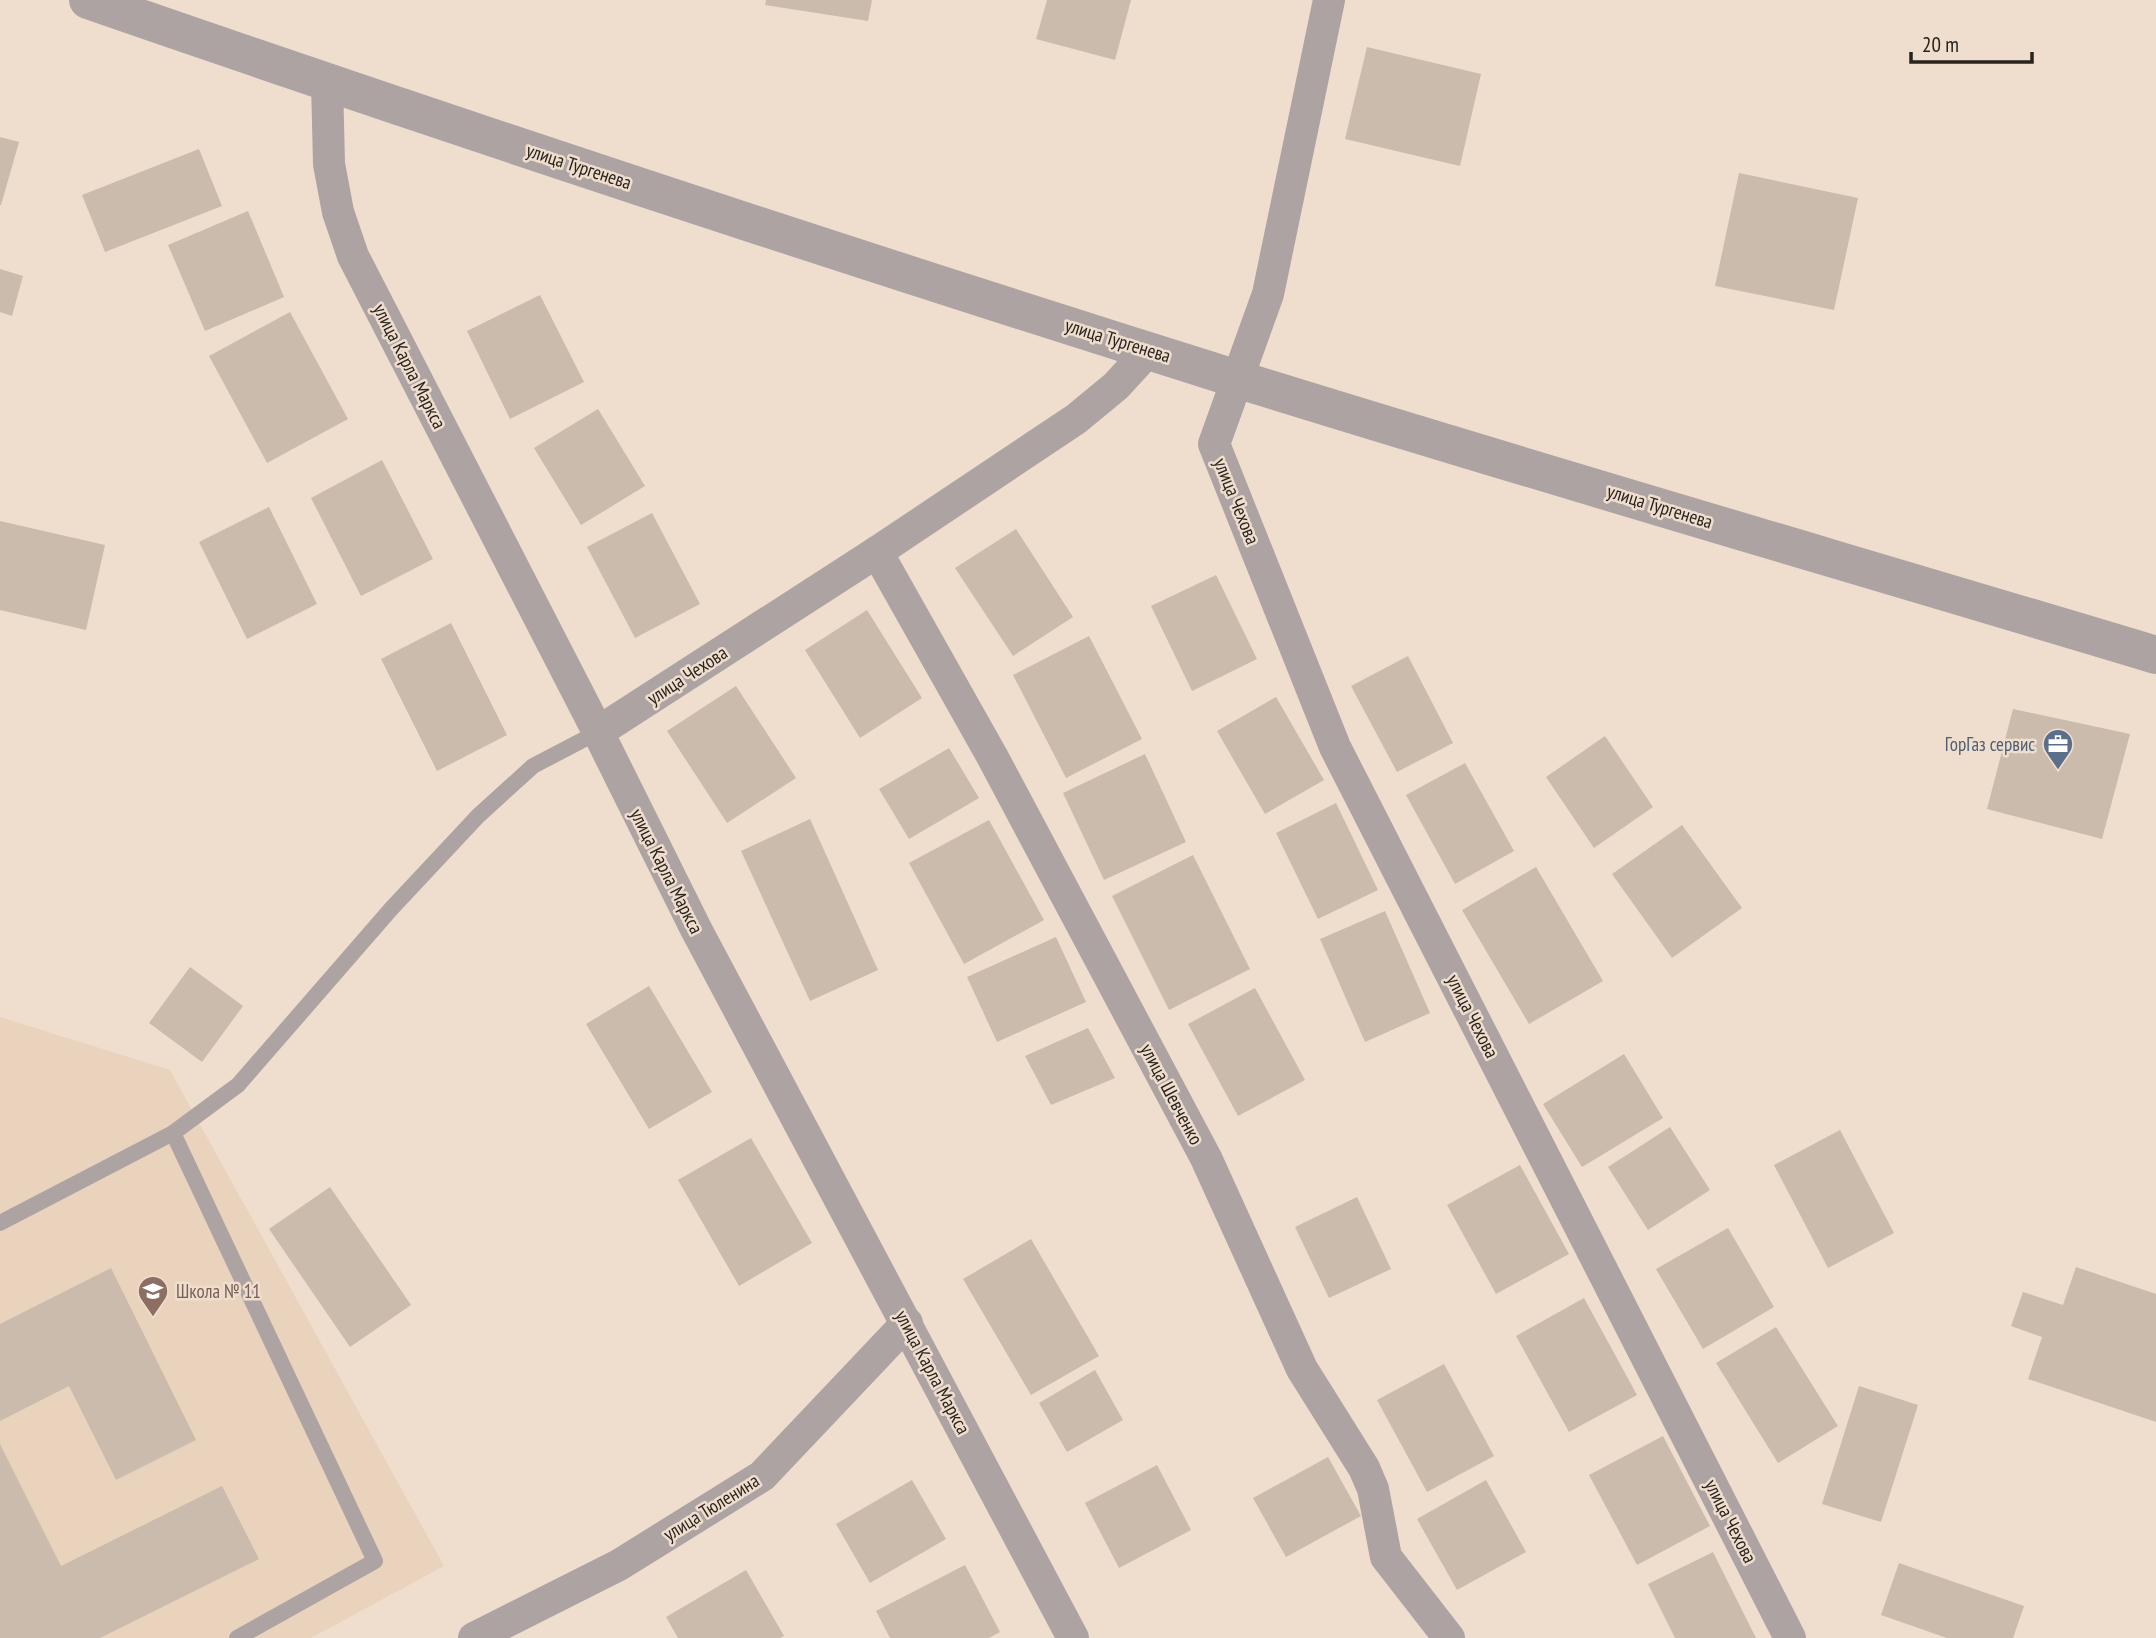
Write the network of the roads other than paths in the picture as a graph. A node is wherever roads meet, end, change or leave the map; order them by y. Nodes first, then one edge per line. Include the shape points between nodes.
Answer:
1 (88, 0) edge
2 (1329, 0) edge
3 (327, 82) junction
4 (1149, 350) junction
5 (1238, 379) junction
6 (877, 552) junction
7 (2156, 654) edge
8 (598, 732) junction
9 (173, 1133) junction
10 (0, 1223) edge
11 (907, 1323) junction
12 (237, 1638) edge
13 (474, 1638) edge
14 (1073, 1638) edge
15 (1449, 1638) edge
16 (1790, 1638) edge

1 - 3 street, улица Тургенева
2 - 5 street, улица Чехова via 1268,294
3 - 4 street, улица Тургенева
3 - 8 street, улица Карла Маркса via 329,164 353,256
4 - 5 street, улица Тургенева
4 - 6 street, улица Чехова via 1076,419
5 - 7 street, улица Тургенева
5 - 16 street, улица Чехова via 1214,443 1335,747
6 - 8 street, улица Чехова
6 - 15 street, улица Шевченко via 992,756 1206,1158 1302,1369 1364,1468 1373,1489 1386,1557
8 - 9 lane via 533,766 478,816 238,1085
8 - 11 street, улица Карла Маркса via 702,941
9 - 10 lane
9 - 12 lane via 375,1562
11 - 13 street, улица Тюленина via 762,1476 619,1565
11 - 14 street, улица Карла Маркса

